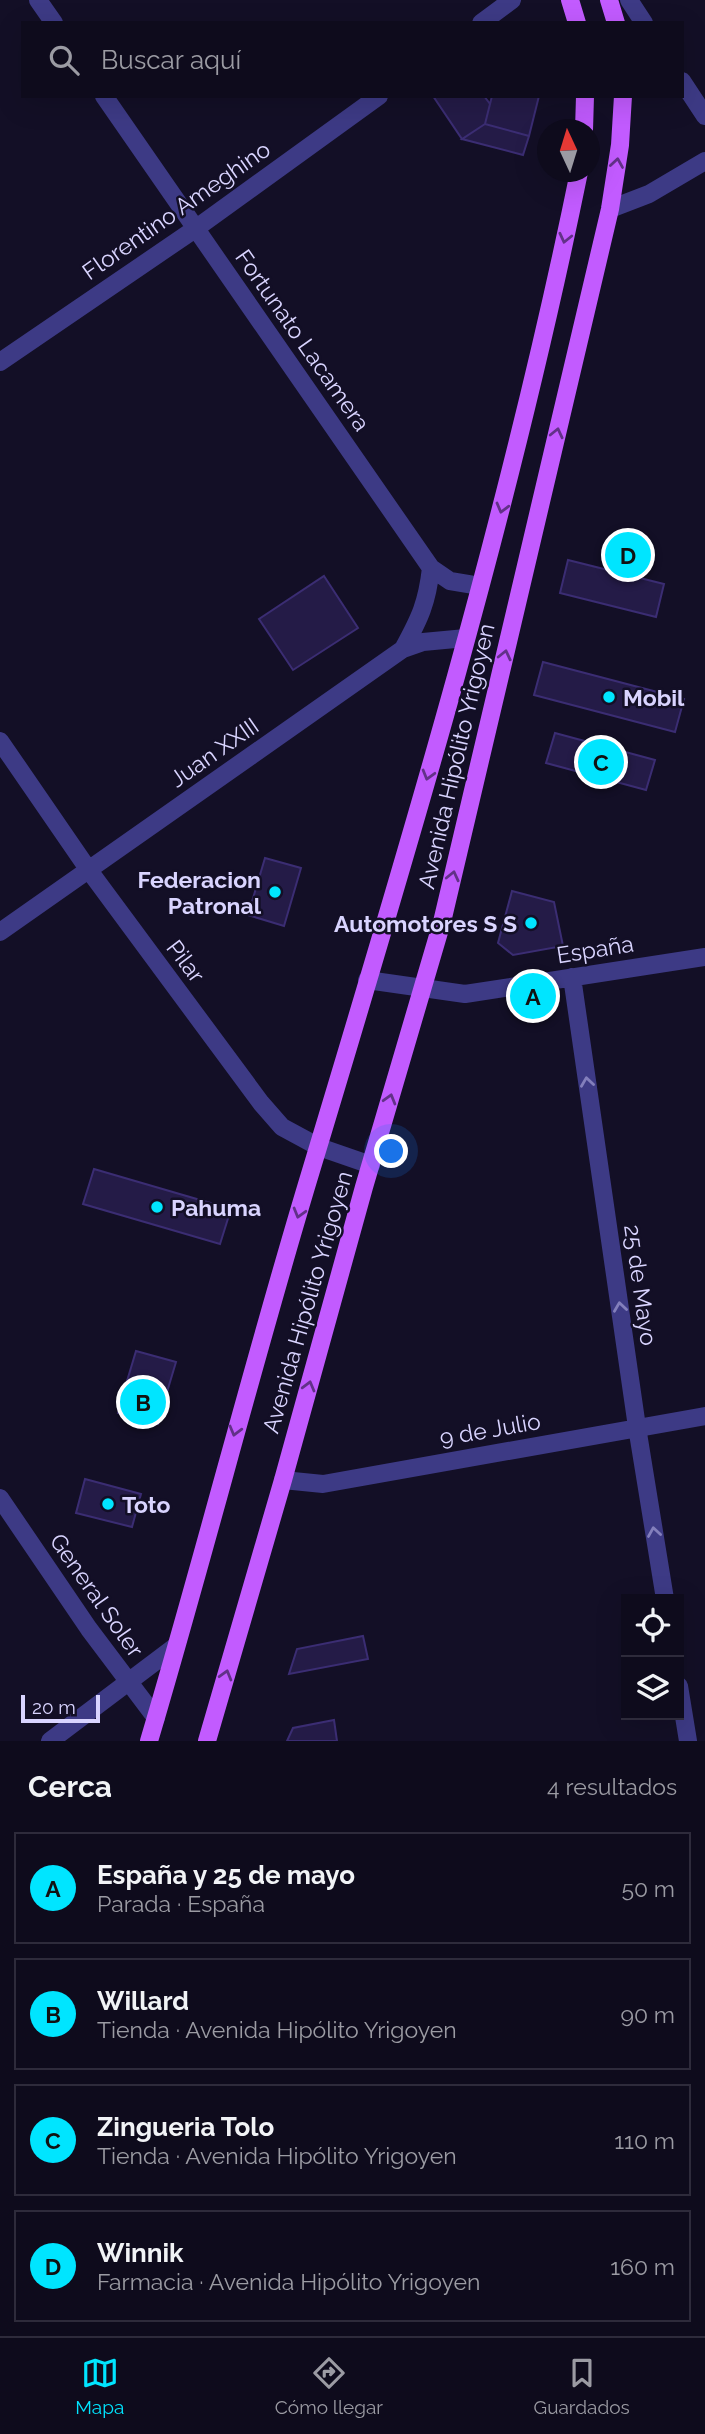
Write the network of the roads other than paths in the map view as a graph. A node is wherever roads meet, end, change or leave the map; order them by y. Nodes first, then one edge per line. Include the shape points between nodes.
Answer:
1 (38, 0) edge
2 (512, 0) edge
3 (570, 0) edge
4 (609, 0) edge
5 (629, 0) edge
6 (53, 21) edge
7 (484, 21) edge
8 (576, 21) edge
9 (614, 21) edge
10 (642, 21) edge
11 (684, 84) edge
12 (105, 98) edge
13 (376, 98) edge
14 (585, 98) edge
15 (623, 98) edge
16 (705, 116) edge
17 (584, 119) edge
18 (705, 161) edge
19 (577, 182) edge
20 (610, 209) junction
21 (195, 229) junction
22 (0, 362) edge
23 (431, 568) junction
24 (480, 586) junction
25 (466, 638) junction
26 (403, 649) junction
27 (0, 741) edge
28 (88, 869) junction
29 (0, 932) edge
30 (705, 957) edge
31 (572, 977) junction
32 (367, 980) junction
33 (422, 989) junction
34 (319, 1147) junction
35 (371, 1165) junction
36 (705, 1416) edge
37 (637, 1427) junction
38 (283, 1480) junction
39 (0, 1498) edge
40 (664, 1594) edge
41 (176, 1646) junction
42 (128, 1682) junction
43 (684, 1717) edge
44 (156, 1718) junction
45 (50, 1741) edge
46 (149, 1741) edge
47 (207, 1741) edge
48 (688, 1741) edge

1 - 6 street
2 - 7 street
3 - 8 main road
4 - 9 main road
5 - 10 street
11 - 16 street
12 - 21 street, Fortunato Lacamera
13 - 21 street, Florentino Ameghino
14 - 17 main road
20 -> 15 main road, Avenida Hipólito Yrigoyen
18 - 20 street via 649,194
19 -> 24 main road, Avenida Hipólito Yrigoyen via 503,505
33 -> 20 main road, Avenida Hipólito Yrigoyen
21 - 22 street, Florentino Ameghino
21 - 23 street, Fortunato Lacamera
23 - 24 street, Fortunato Lacamera via 450,581
23 - 26 street via 422,615
24 - 25 main road, Avenida Hipólito Yrigoyen
25 - 26 street, Juan XXIII
25 -> 32 main road, Avenida Hipólito Yrigoyen
26 - 28 street, Juan XXIII
27 - 28 street, Pilar
28 - 29 street, Juan XXIII
28 - 34 street, Pilar via 261,1103 282,1127
30 - 31 street, España
31 - 33 street, España via 465,994
37 -> 31 street, 25 de Mayo
32 - 33 street, España
32 - 34 main road, Avenida Hipólito Yrigoyen
35 -> 33 main road, Avenida Hipólito Yrigoyen
34 - 35 street, Pilar
34 -> 41 main road, Avenida Hipólito Yrigoyen
38 -> 35 main road, Avenida Hipólito Yrigoyen
36 - 37 street, 9 de Julio
37 - 38 street, 9 de Julio via 323,1484
40 -> 37 street, 25 de Mayo
47 -> 38 main road, Avenida Hipólito Yrigoyen
39 - 42 street, General Soler
41 - 42 street
41 - 44 main road, Avenida Hipólito Yrigoyen
42 - 44 street, General Soler
42 - 45 street
43 - 48 street
44 - 46 main road, Avenida Hipólito Yrigoyen

